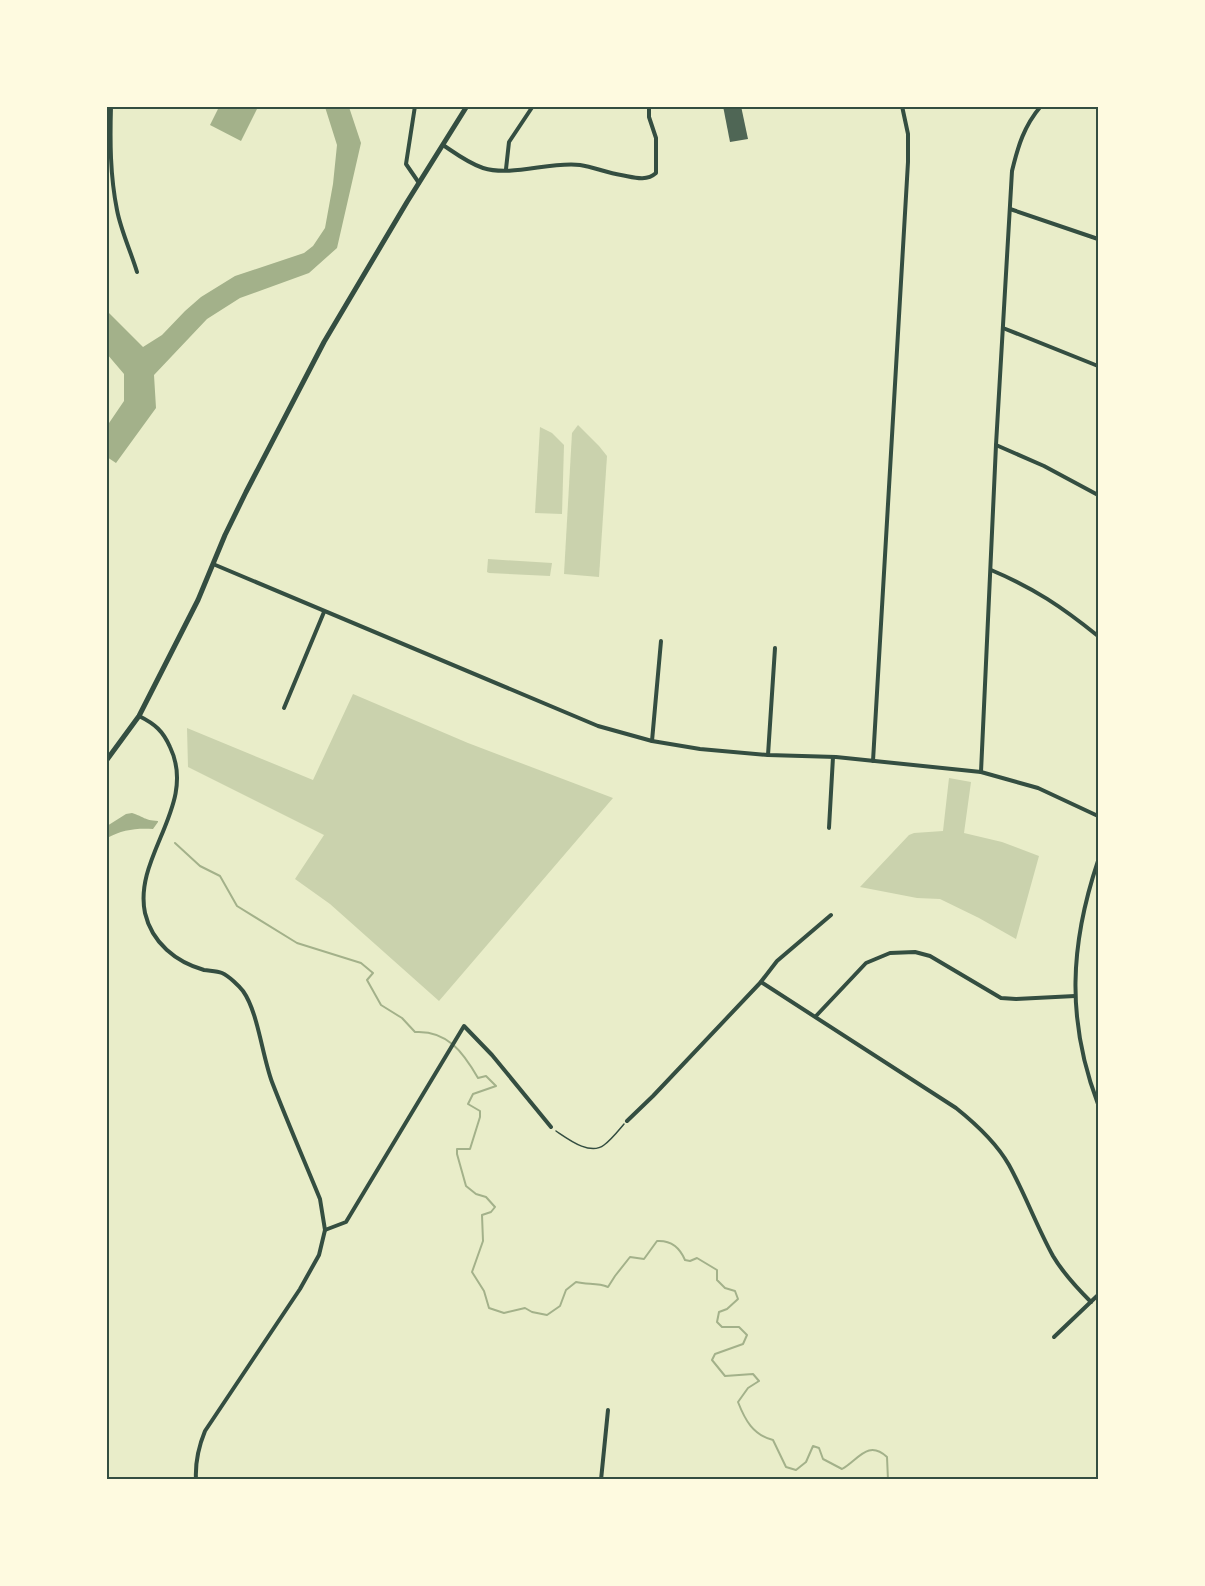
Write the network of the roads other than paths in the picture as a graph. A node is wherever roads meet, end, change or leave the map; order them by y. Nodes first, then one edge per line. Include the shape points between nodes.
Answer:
1 (111, 106) edge
2 (415, 106) edge
3 (467, 106) edge
4 (533, 106) edge
5 (649, 106) edge
6 (902, 106) edge
7 (1041, 106) edge
8 (443, 145) junction
9 (506, 169) junction
10 (418, 183) junction
11 (1010, 208) junction
12 (1098, 238) edge
13 (137, 272) dead end
14 (1003, 328) junction
15 (1098, 366) edge
16 (996, 445) junction
17 (1098, 495) edge
18 (213, 564) junction
19 (991, 570) junction
20 (324, 612) junction
21 (1098, 636) edge
22 (661, 641) dead end
23 (775, 648) dead end
24 (284, 708) dead end
25 (139, 716) junction
26 (652, 741) junction
27 (768, 755) junction
28 (834, 757) junction
29 (106, 761) edge
30 (873, 761) junction
31 (981, 772) junction
32 (1098, 816) edge
33 (829, 828) dead end
34 (1098, 861) edge
35 (831, 915) dead end
36 (761, 982) junction
37 (1074, 996) junction
38 (816, 1016) junction
39 (1098, 1104) edge
40 (627, 1121) road end
41 (551, 1127) road end
42 (325, 1230) junction
43 (1098, 1295) edge
44 (1090, 1302) junction
45 (1054, 1337) dead end
46 (609, 1410) dead end
47 (196, 1479) edge
48 (601, 1479) edge

1 - 13 street via 109,147 117,212
2 - 10 street via 406,164
3 - 8 main road
4 - 9 street via 509,142
5 - 9 street via 657,138 656,173 651,177 611,174 580,165
6 - 30 street via 908,162
7 - 11 street via 1020,140 1012,171
8 - 9 street via 484,168
8 - 10 main road
10 - 18 main road via 305,376
11 - 12 street
11 - 14 street
14 - 15 street
14 - 16 street
16 - 17 street
16 - 19 street
18 - 20 street
18 - 25 main road
19 - 21 street via 1024,584
19 - 31 street
20 - 24 street
20 - 26 street via 598,726
22 - 26 street
23 - 27 street
25 - 29 main road
25 - 42 street via 155,724 167,740 175,757 177,784 144,891 145,913 154,936 168,952 185,963 223,974 242,990 252,1008 272,1081 320,1199
26 - 27 street
27 - 28 street
28 - 30 street
28 - 33 street
30 - 31 street
31 - 32 street via 1038,788
34 - 37 street via 1081,920
35 - 36 street via 777,962
36 - 38 street
36 - 40 street
37 - 38 street via 1001,998 930,956 890,953 866,963
37 - 39 street via 1088,1076
38 - 44 street via 956,1108 987,1135 1008,1164 1054,1257
41 - 42 street via 464,1026 345,1222
42 - 47 street via 319,1255 300,1289 205,1431 197,1456
43 - 44 street
44 - 45 street
46 - 48 street

